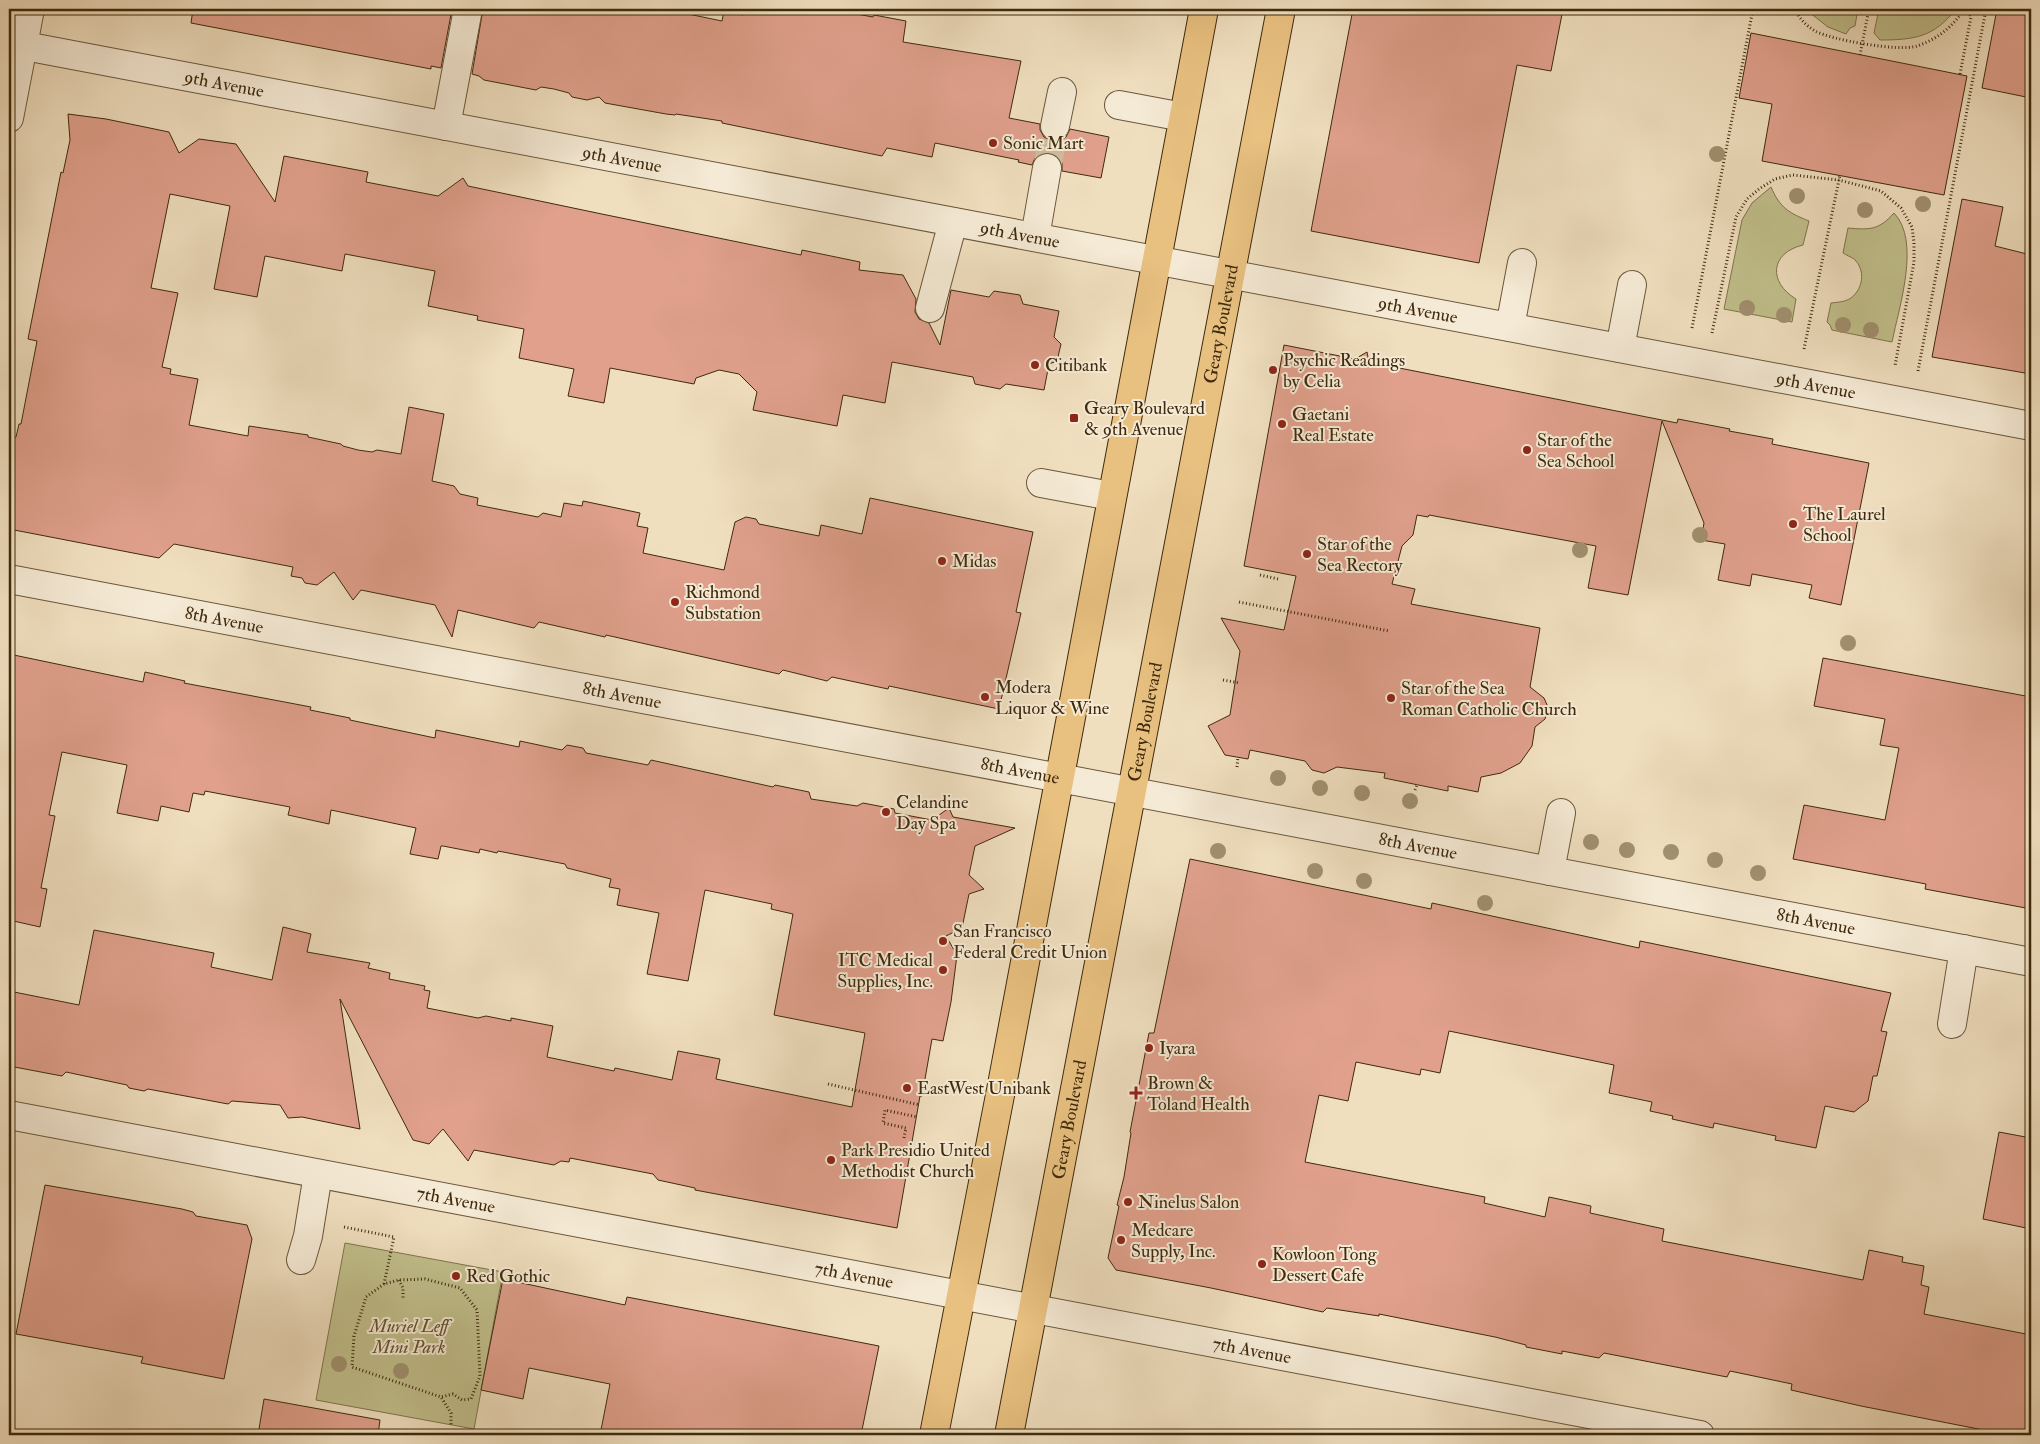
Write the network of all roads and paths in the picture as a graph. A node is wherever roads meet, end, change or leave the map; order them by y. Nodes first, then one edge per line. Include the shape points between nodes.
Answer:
1 (30, 9) edge
2 (468, 9) edge
3 (1204, 9) edge
4 (1281, 9) edge
5 (1753, 9) edge
6 (1795, 9) edge
7 (1869, 9) edge
8 (1966, 9) edge
9 (1986, 9) edge
10 (1862, 43) junction
11 (16, 44) edge
12 (1860, 55) dead end
13 (1960, 74) dead end
14 (1062, 92) dead end
15 (1119, 105) dead end
16 (1183, 117) junction
17 (9, 118) edge
18 (446, 126) junction
19 (1055, 126) tunnel mouth
20 (1047, 168) tunnel mouth
21 (1840, 175) dead end
22 (1839, 180) junction
23 (953, 222) junction
24 (1035, 238) junction
25 (1156, 260) junction
26 (1522, 263) dead end
27 (1230, 274) junction
28 (1632, 285) dead end
29 (930, 308) dead end
30 (1510, 327) junction
31 (1620, 348) junction
32 (1696, 362) junction
33 (1798, 382) junction
34 (1900, 401) junction
35 (2031, 426) edge
36 (1041, 483) dead end
37 (1111, 496) junction
38 (1260, 575) dead end
39 (9, 578) edge
40 (1278, 579) dead end
41 (1239, 602) dead end
42 (1389, 631) dead end
43 (1223, 680) dead end
44 (1240, 683) dead end
45 (1238, 757) dead end
46 (1237, 767) dead end
47 (1058, 778) junction
48 (1417, 785) dead end
49 (1415, 790) dead end
50 (1132, 792) junction
51 (1561, 813) dead end
52 (1550, 871) junction
53 (1964, 950) junction
54 (2031, 962) edge
55 (1952, 1024) dead end
56 (828, 1084) dead end
57 (920, 1105) dead end
58 (9, 1115) edge
59 (917, 1117) dead end
60 (904, 1138) dead end
61 (318, 1174) junction
62 (311, 1219) junction
63 (302, 1260) dead end
64 (399, 1280) junction
65 (384, 1284) junction
66 (960, 1295) junction
67 (404, 1298) dead end
68 (1034, 1309) junction
69 (441, 1396) junction
70 (451, 1425) dead end
71 (934, 1435) edge
72 (1009, 1435) edge
73 (1700, 1435) edge

1 - 11 street
2 - 18 street
3 - 16 main road
4 - 27 main road, Geary Boulevard
5 - 32 path
6 - 10 path via 1802,22 1816,31
7 - 10 path
8 - 10 path via 1945,32 1916,47 1892,48
8 - 13 path via 1971,17
9 - 34 path
10 - 12 path
11 - 17 street
11 - 18 street, 9th Avenue
14 - 19 street
15 - 16 street
16 - 25 main road
18 - 23 street, 9th Avenue
20 - 24 street
21 - 22 path
22 - 32 path via 1793,175 1759,188 1747,199 1736,217
22 - 33 path
22 - 34 path via 1881,191 1901,208 1912,226 1914,262
23 - 24 street, 9th Avenue
23 - 29 street
24 - 25 street, 9th Avenue
25 - 27 street, 9th Avenue
25 - 37 main road
26 - 30 street
27 - 30 street, 9th Avenue
27 - 50 main road, Geary Boulevard
28 - 31 street
30 - 31 street, 9th Avenue
31 - 32 street, 9th Avenue
32 - 33 street, 9th Avenue
33 - 34 street, 9th Avenue
34 - 35 street, 9th Avenue
36 - 37 street
37 - 47 main road
38 - 40 path
39 - 47 street, 8th Avenue
41 - 42 path
43 - 44 path
45 - 46 path
47 - 50 street, 8th Avenue
47 - 66 main road
48 - 49 path
50 - 52 street, 8th Avenue
50 - 68 main road, Geary Boulevard
51 - 52 street
52 - 53 street, 8th Avenue
53 - 54 street, 8th Avenue
53 - 55 street
56 - 57 path
58 - 61 street, 7th Avenue
59 - 60 path via 885,1110 883,1123 906,1128
61 - 62 street
61 - 66 street, 7th Avenue
62 - 63 street
62 - 65 path via 394,1237
64 - 65 path
64 - 67 path
64 - 69 path via 425,1279 460,1288 477,1310 480,1376 471,1399 462,1400 453,1394
65 - 69 path via 366,1297 354,1336 352,1367
66 - 68 street, 7th Avenue
66 - 71 main road
68 - 72 main road, Geary Boulevard
68 - 73 street, 7th Avenue
69 - 70 path via 451,1413

